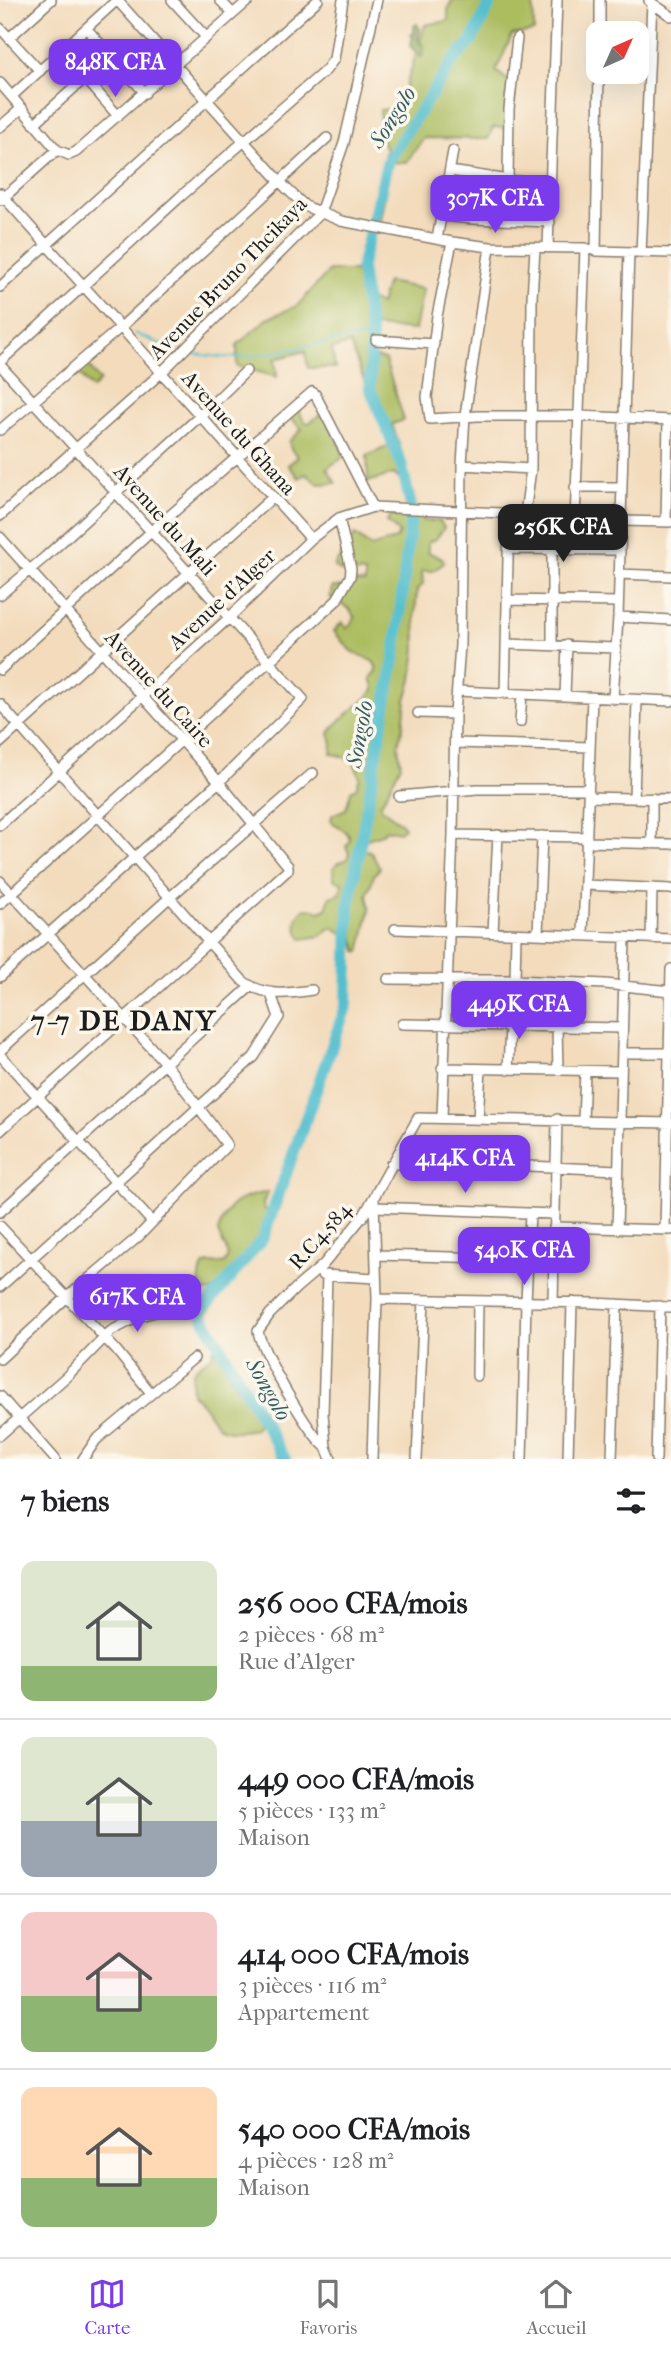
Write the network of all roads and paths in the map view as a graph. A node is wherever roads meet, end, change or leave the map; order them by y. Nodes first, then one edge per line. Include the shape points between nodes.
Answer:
1 (51, 0) edge
2 (117, 0) edge
3 (172, 0) edge
4 (220, 0) edge
5 (249, 0) edge
6 (318, 0) edge
7 (343, 0) edge
8 (377, 0) edge
9 (556, 0) edge
10 (600, 0) edge
11 (650, 1) edge
12 (233, 14) junction
13 (671, 16) edge
14 (600, 21) edge
15 (0, 28) edge
16 (86, 28) junction
17 (206, 37) junction
18 (9, 38) junction
19 (517, 38) dead end
20 (62, 51) junction
21 (176, 65) junction
22 (40, 71) junction
23 (85, 78) junction
24 (0, 83) edge
25 (599, 84) edge
26 (145, 93) junction
27 (12, 96) junction
28 (208, 99) junction
29 (22, 107) junction
30 (118, 116) junction
31 (34, 124) junction
32 (0, 127) edge
33 (327, 138) dead end
34 (244, 141) junction
35 (57, 150) junction
36 (453, 150) dead end
37 (450, 171) junction
38 (508, 179) junction
39 (280, 181) junction
40 (550, 186) junction
41 (1, 197) edge
42 (320, 213) junction
43 (442, 216) junction
44 (550, 222) junction
45 (438, 239) junction
46 (452, 242) junction
47 (47, 245) junction
48 (490, 247) junction
49 (548, 247) junction
50 (535, 248) junction
51 (584, 248) junction
52 (596, 251) junction
53 (629, 252) junction
54 (641, 253) junction
55 (671, 253) edge
56 (0, 287) edge
57 (84, 287) junction
58 (121, 327) junction
59 (376, 340) dead end
60 (434, 344) junction
61 (0, 364) edge
62 (246, 371) dead end
63 (161, 373) junction
64 (34, 401) junction
65 (200, 416) junction
66 (466, 416) junction
67 (579, 416) junction
68 (531, 417) junction
69 (623, 417) junction
70 (670, 420) edge
71 (0, 430) edge
72 (76, 448) junction
73 (237, 457) junction
74 (462, 465) junction
75 (531, 469) junction
76 (575, 487) junction
77 (621, 487) junction
78 (116, 492) junction
79 (273, 497) junction
80 (373, 508) junction
81 (461, 511) junction
82 (509, 515) junction
83 (0, 516) edge
84 (339, 518) junction
85 (619, 521) junction
86 (669, 522) edge
87 (152, 531) junction
88 (0, 537) edge
89 (311, 539) junction
90 (509, 549) junction
91 (574, 549) junction
92 (552, 550) junction
93 (618, 550) junction
94 (29, 570) junction
95 (191, 573) junction
96 (618, 574) junction
97 (671, 576) edge
98 (0, 595) edge
99 (508, 600) junction
100 (553, 602) junction
101 (618, 603) junction
102 (65, 611) junction
103 (230, 617) junction
104 (618, 617) junction
105 (671, 620) edge
106 (507, 644) junction
107 (552, 645) junction
108 (566, 645) junction
109 (616, 648) junction
110 (102, 651) junction
111 (271, 662) junction
112 (0, 670) edge
113 (457, 691) junction
114 (505, 694) junction
115 (522, 694) junction
116 (143, 696) junction
117 (565, 696) junction
118 (592, 697) junction
119 (613, 699) junction
120 (637, 700) junction
121 (671, 701) edge
122 (0, 704) edge
123 (418, 713) dead end
124 (455, 714) junction
125 (520, 722) dead end
126 (19, 726) junction
127 (183, 741) junction
128 (0, 743) edge
129 (455, 743) junction
130 (590, 747) junction
131 (60, 771) junction
132 (313, 773) dead end
133 (219, 782) junction
134 (454, 790) junction
135 (588, 793) junction
136 (399, 796) dead end
137 (634, 798) junction
138 (652, 798) junction
139 (671, 799) edge
140 (99, 817) junction
141 (255, 823) junction
142 (0, 825) edge
143 (453, 835) junction
144 (498, 835) junction
145 (542, 836) junction
146 (587, 839) junction
147 (652, 844) junction
148 (671, 844) edge
149 (133, 857) junction
150 (0, 881) edge
151 (585, 885) junction
152 (652, 888) junction
153 (671, 889) edge
154 (12, 894) junction
155 (169, 898) junction
156 (0, 904) edge
157 (395, 929) dead end
158 (448, 930) junction
159 (493, 932) junction
160 (516, 934) junction
161 (538, 934) junction
162 (583, 934) junction
163 (48, 935) junction
164 (625, 938) junction
165 (651, 939) junction
166 (671, 939) edge
167 (208, 943) junction
168 (671, 969) edge
169 (85, 975) junction
170 (0, 977) edge
171 (388, 979) dead end
172 (447, 981) junction
173 (515, 981) junction
174 (528, 981) junction
175 (250, 987) junction
176 (623, 987) junction
177 (312, 990) dead end
178 (670, 991) edge
179 (271, 994) junction
180 (671, 1008) edge
181 (125, 1017) junction
182 (445, 1023) junction
183 (402, 1024) dead end
184 (510, 1026) junction
185 (525, 1026) junction
186 (557, 1027) junction
187 (622, 1028) junction
188 (0, 1053) edge
189 (622, 1053) junction
190 (668, 1053) junction
191 (165, 1063) junction
192 (442, 1068) junction
193 (481, 1069) junction
194 (508, 1070) junction
195 (558, 1070) junction
196 (621, 1071) junction
197 (585, 1072) junction
198 (38, 1096) junction
199 (199, 1108) junction
200 (442, 1117) junction
201 (478, 1119) junction
202 (557, 1119) junction
203 (583, 1120) junction
204 (621, 1122) junction
205 (669, 1123) edge
206 (0, 1131) edge
207 (79, 1141) junction
208 (391, 1164) junction
209 (556, 1168) junction
210 (618, 1170) junction
211 (116, 1183) junction
212 (375, 1203) junction
213 (0, 1212) edge
214 (530, 1213) junction
215 (554, 1214) junction
216 (152, 1222) junction
217 (0, 1226) edge
218 (554, 1227) junction
219 (617, 1229) junction
220 (668, 1230) edge
221 (376, 1255) junction
222 (527, 1259) junction
223 (30, 1260) junction
224 (314, 1274) junction
225 (327, 1275) junction
226 (376, 1278) junction
227 (0, 1287) edge
228 (66, 1298) junction
229 (377, 1299) junction
230 (424, 1300) junction
231 (478, 1301) junction
232 (526, 1302) junction
233 (553, 1302) junction
234 (572, 1302) junction
235 (617, 1304) junction
236 (660, 1306) junction
237 (671, 1307) edge
238 (159, 1311) dead end
239 (103, 1338) junction
240 (0, 1359) edge
241 (194, 1359) dead end
242 (477, 1376) dead end
243 (151, 1393) junction
244 (0, 1396) edge
245 (19, 1418) junction
246 (0, 1434) edge
247 (326, 1447) junction
248 (55, 1459) edge
249 (83, 1459) edge
250 (331, 1459) edge
251 (372, 1459) edge
252 (417, 1459) edge
253 (522, 1459) edge
254 (568, 1459) edge
255 (612, 1459) edge
256 (656, 1459) edge

1 - 18 street
2 - 16 street
2 - 21 street
3 - 17 street
4 - 12 street
5 - 12 street
6 - 28 street
7 - 34 street via 334,59
8 - 42 street, Avenue Bruno Thcikaya via 344,143
9 - 40 street
10 - 14 street
11 - 13 street
11 - 54 street
12 - 17 street
15 - 18 street
16 - 20 street
16 - 26 street
17 - 21 street
18 - 22 street
19 - 38 street
20 - 22 street
20 - 23 street
21 - 26 street
21 - 28 street
22 - 27 street
23 - 30 street
23 - 31 street
24 - 27 street
25 - 52 street
26 - 30 street
27 - 29 street
28 - 34 street
28 - 47 street
29 - 31 street
29 - 32 street
30 - 35 street via 76,152
31 - 35 street
33 - 39 street
34 - 39 street
34 - 57 street
35 - 41 street
36 - 37 street
37 - 38 street
37 - 43 street
38 - 40 street
39 - 42 street via 298,201
39 - 58 street
40 - 44 street
41 - 47 street, Avenue du Ghana
42 - 45 street
42 - 63 street, Avenue Bruno Thcikaya
43 - 44 street
43 - 45 street
44 - 49 street
45 - 46 street
46 - 48 street
46 - 60 street
47 - 56 street
47 - 57 street, Avenue du Ghana
48 - 50 street
48 - 66 street
49 - 50 street
49 - 51 street
50 - 68 street
51 - 52 street
51 - 67 street
52 - 53 street
53 - 54 street
53 - 69 street
54 - 55 street
57 - 58 street, Avenue du Ghana
57 - 61 street
58 - 63 street, Avenue du Ghana
58 - 64 street
59 - 60 street
60 - 66 street via 429,418
61 - 64 street, Avenue du Mali
62 - 65 street
63 - 65 street, Avenue du Ghana
63 - 72 street, Avenue Bruno Thcikaya
64 - 71 street
64 - 72 street, Avenue du Mali
65 - 73 street, Avenue du Ghana
65 - 78 street
66 - 68 street
66 - 74 street
67 - 68 street
67 - 69 street
67 - 76 street
68 - 75 street
69 - 70 street
69 - 77 street
70 - 86 street
72 - 78 street, Avenue du Mali
72 - 83 street, Avenue Bruno Thcikaya
73 - 79 street, Avenue du Ghana
73 - 80 street via 313,392
73 - 87 street
74 - 75 street
74 - 81 street
75 - 82 street via 525,514
76 - 77 street
76 - 91 street
77 - 85 street
78 - 87 street, Avenue du Mali
78 - 94 street
79 - 89 street, Avenue du Ghana
79 - 95 street
80 - 81 street
80 - 84 street
81 - 82 street
81 - 113 street
82 - 90 street
84 - 89 street, Avenue d'Alger
84 - 111 street via 351,577 336,601
85 - 86 street
85 - 93 street
87 - 95 street, Avenue du Mali
87 - 102 street
88 - 94 street, Avenue du Caire
89 - 103 street, Avenue d'Alger
90 - 92 street
90 - 99 street
91 - 92 street
91 - 93 street
92 - 100 street
93 - 96 street
94 - 98 street
94 - 102 street, Avenue du Caire
95 - 103 street, Avenue du Mali
95 - 110 street
96 - 97 street
96 - 101 street
99 - 100 street
99 - 106 street
100 - 101 street
100 - 107 street
101 - 104 street
102 - 110 street, Avenue du Caire
102 - 112 street
103 - 111 street, Avenue du Mali
103 - 116 street, Avenue d'Alger
104 - 105 street
104 - 109 street
106 - 107 street
106 - 114 street
107 - 108 street
108 - 109 street
108 - 117 street
109 - 119 street
110 - 116 street, Avenue du Caire
110 - 126 street
111 - 127 street
111 - 133 street, Avenue du Mali via 303,699
113 - 114 street
113 - 124 street
114 - 115 street
115 - 117 street
115 - 125 street
116 - 127 street, Avenue du Caire
116 - 131 street, Avenue d'Alger
117 - 118 street
118 - 119 street
118 - 130 street
119 - 120 street
120 - 121 street
120 - 137 street
122 - 126 street
123 - 124 street
124 - 129 street
126 - 128 street
126 - 131 street
127 - 133 street, Avenue du Caire
127 - 140 street
129 - 130 street
129 - 134 street
130 - 135 street
131 - 140 street
131 - 142 street, Avenue d'Alger
132 - 141 street
133 - 141 street, Avenue du Caire
133 - 149 street
134 - 135 street
134 - 136 street
134 - 143 street
135 - 137 street
135 - 146 street
137 - 138 street
138 - 139 street
138 - 147 street
140 - 149 street
140 - 154 street
141 - 155 street
141 - 167 street, Avenue du Caire via 288,870
143 - 144 street
143 - 158 street
144 - 145 street
144 - 159 street
145 - 146 street
145 - 161 street
146 - 147 street
146 - 151 street
147 - 148 street
149 - 155 street
149 - 163 street
150 - 154 street
151 - 152 street
151 - 162 street
152 - 153 street
152 - 165 street
154 - 156 street
154 - 163 street
155 - 167 street
155 - 169 street
157 - 158 street
158 - 159 street
158 - 172 street
159 - 160 street
160 - 161 street
160 - 173 street
161 - 162 street
162 - 164 street
163 - 169 street
163 - 170 street
164 - 165 street
164 - 176 street
165 - 166 street
167 - 175 street
167 - 181 street
168 - 178 street
169 - 181 street
169 - 188 street
171 - 172 street
172 - 173 street
172 - 182 street
173 - 174 street
174 - 176 street
174 - 185 street
175 - 179 street
175 - 191 street
176 - 178 street
176 - 187 street
177 - 179 street
178 - 180 street
179 - 199 street via 280,1014 275,1026 254,1056
180 - 190 street
181 - 191 street
181 - 198 street
182 - 183 street
182 - 184 street
182 - 192 street
184 - 185 street
184 - 194 street
185 - 186 street
186 - 187 street
186 - 195 street
187 - 189 street
188 - 198 street
189 - 190 street
189 - 196 street
190 - 205 street
191 - 199 street
191 - 207 street
192 - 193 street
192 - 200 street
193 - 194 street
193 - 201 street
194 - 195 street
195 - 197 street
196 - 197 street
196 - 204 street
197 - 203 street
198 - 206 street
198 - 207 street
199 - 211 street
199 - 216 street via 227,1147
200 - 201 street
200 - 208 street, R.C4.584 via 418,1118
201 - 202 street
202 - 203 street
202 - 209 street
203 - 204 street
204 - 205 street
204 - 210 street
205 - 220 street
207 - 211 street
207 - 213 street
208 - 209 street
208 - 212 street, R.C4.584
209 - 210 street
209 - 215 street
210 - 219 street
211 - 216 street
211 - 223 street
212 - 214 street
212 - 221 street
212 - 224 street, R.C4.584
214 - 215 street
214 - 222 street
215 - 218 street
216 - 228 street
217 - 223 street
218 - 219 street
218 - 233 street
219 - 220 street
221 - 222 street
221 - 226 street
222 - 232 street
223 - 227 street
223 - 228 street
224 - 225 street
224 - 247 street, R.C4.584 via 270,1314 258,1334 312,1434
225 - 226 street
225 - 247 street
226 - 229 street
228 - 239 street
228 - 240 street
229 - 230 street
229 - 251 street
230 - 231 street
230 - 252 street
231 - 232 street
231 - 242 street
232 - 233 street
232 - 253 street
233 - 234 street
234 - 235 street
234 - 254 street
235 - 236 street
235 - 255 street
236 - 237 street
236 - 256 street
238 - 239 street
239 - 243 street
239 - 245 street
241 - 243 street
243 - 249 street via 96,1440
244 - 245 street
245 - 246 street
245 - 248 street
247 - 250 street

